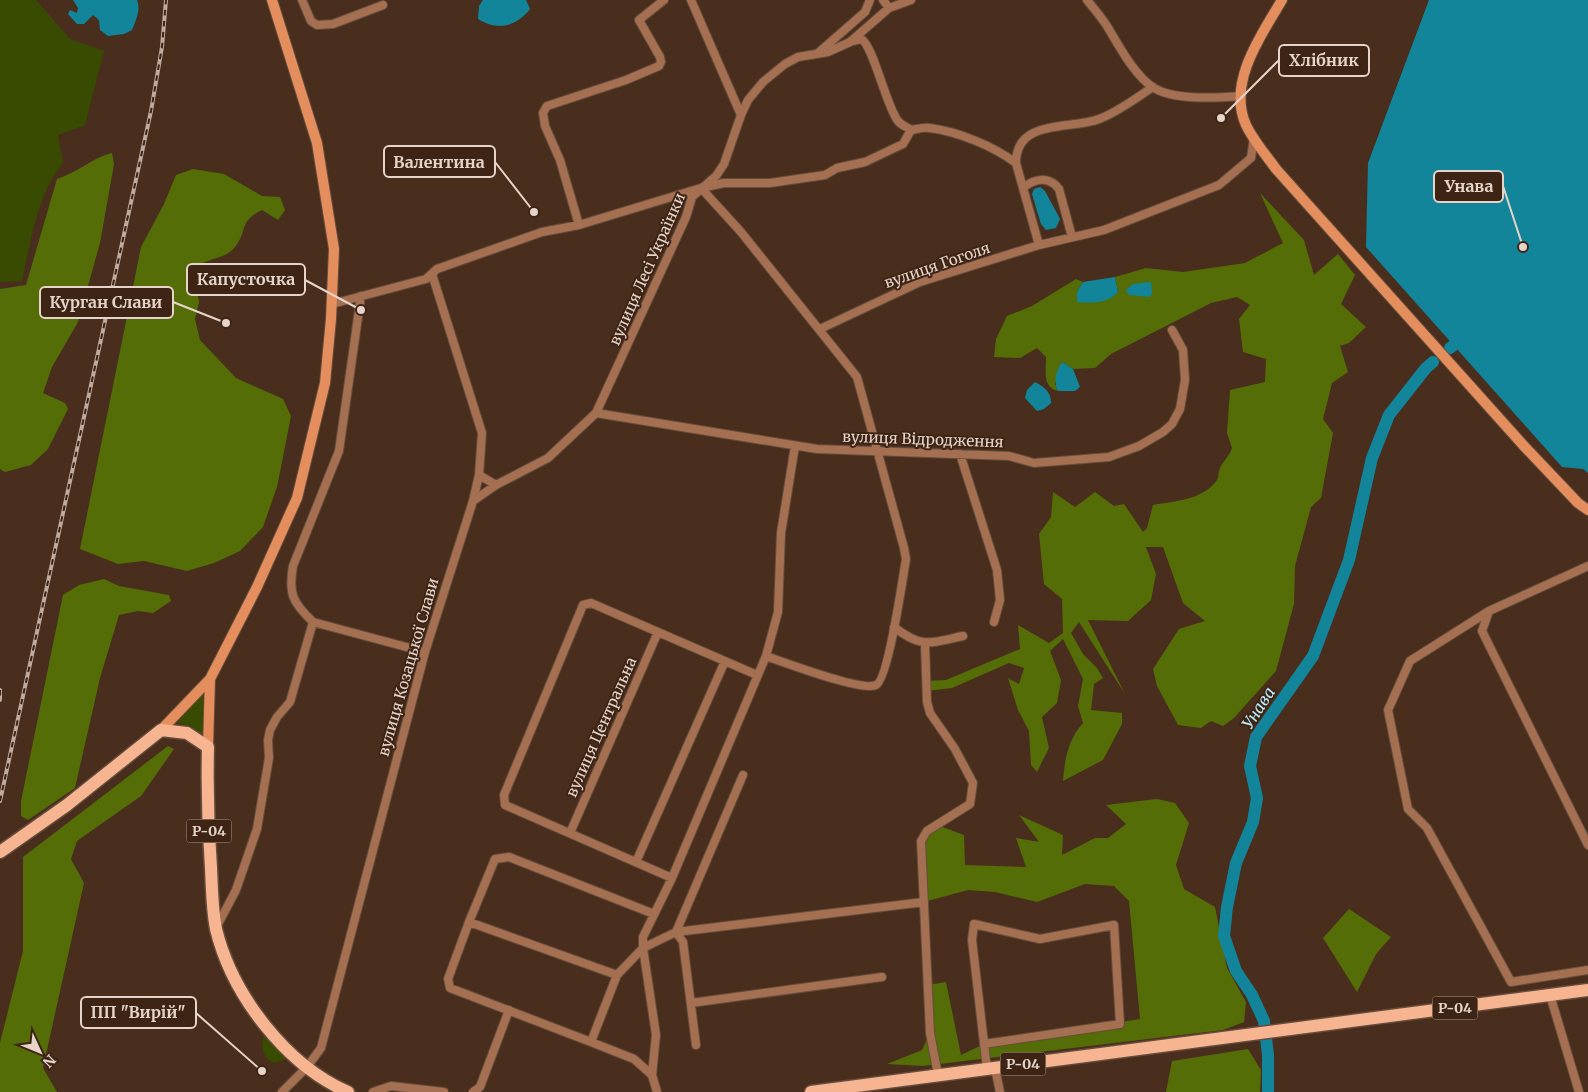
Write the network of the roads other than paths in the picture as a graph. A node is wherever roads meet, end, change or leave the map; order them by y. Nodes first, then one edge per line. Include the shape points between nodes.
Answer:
1 (272, 0) edge
2 (302, 0) edge
3 (664, 0) edge
4 (691, 0) edge
5 (870, 0) edge
6 (883, 0) edge
7 (911, 0) edge
8 (1087, 0) edge
9 (1282, 0) edge
10 (383, 5) dead end
11 (889, 8) junction
12 (850, 42) junction
13 (817, 54) junction
14 (1153, 87) junction
15 (1240, 96) junction
16 (740, 115) junction
17 (911, 130) junction
18 (1254, 137) junction
19 (1016, 163) junction
20 (701, 188) junction
21 (1023, 188) junction
22 (579, 226) junction
23 (1072, 238) junction
24 (1039, 245) junction
25 (432, 274) junction
26 (361, 296) junction
27 (332, 304) junction
28 (820, 328) junction
29 (1172, 330) dead end
30 (596, 413) junction
31 (795, 446) junction
32 (877, 450) junction
33 (960, 454) junction
34 (479, 475) junction
35 (496, 485) junction
36 (473, 501) junction
37 (1588, 510) edge
38 (1588, 566) edge
39 (1489, 611) junction
40 (313, 622) junction
41 (994, 622) dead end
42 (894, 627) junction
43 (658, 632) junction
44 (963, 636) dead end
45 (925, 644) junction
46 (426, 652) junction
47 (766, 656) junction
48 (724, 661) junction
49 (758, 673) junction
50 (210, 679) junction
51 (161, 730) junction
52 (208, 747) junction
53 (743, 776) dead end
54 (570, 833) junction
55 (1588, 845) edge
56 (0, 852) edge
57 (636, 862) junction
58 (672, 878) junction
59 (924, 902) junction
60 (654, 914) junction
61 (469, 922) junction
62 (216, 928) junction
63 (676, 932) junction
64 (642, 948) junction
65 (1588, 970) edge
66 (617, 975) junction
67 (882, 977) dead end
68 (1511, 982) junction
69 (1588, 990) edge
70 (1550, 995) junction
71 (1509, 1001) junction
72 (691, 1003) junction
73 (509, 1010) junction
74 (591, 1042) junction
75 (984, 1044) junction
76 (696, 1045) dead end
77 (307, 1067) junction
78 (991, 1068) junction
79 (652, 1075) junction
80 (938, 1076) junction
81 (282, 1092) edge
82 (348, 1092) edge
83 (373, 1092) edge
84 (444, 1092) edge
85 (473, 1092) edge
86 (657, 1092) edge
87 (812, 1092) edge
88 (1000, 1092) edge
89 (1579, 1092) edge

1 - 27 main road via 317,143 334,249
2 - 10 street via 317,25 333,24
3 - 22 street via 639,20 660,57 662,62 659,66 547,106 543,113
4 - 16 street
5 - 13 street via 865,12
6 - 11 street
7 - 11 street, вулиця Лесі Українки
8 - 14 street via 1121,53
9 - 15 main road via 1256,45
11 - 12 street, вулиця Лесі Українки
12 - 13 street, вулиця Лесі Українки
12 - 17 street via 861,39 867,44 898,121
13 - 16 street, вулиця Лесі Українки via 798,57 775,71 748,100
14 - 15 street via 1167,93
14 - 19 street via 1099,119 1044,129 1030,135 1016,152
15 - 18 main road via 1246,124
16 - 20 street, вулиця Лесі Українки via 724,164 716,176
17 - 19 street via 928,127 954,133 1006,155
17 - 20 street via 903,144 865,162 837,168 824,175 770,183 724,183
18 - 23 street, вулиця Гоголя via 1251,158 1219,185 1104,230
18 - 37 main road via 1276,169 1554,477
19 - 21 street
20 - 22 street
20 - 28 street
20 - 30 street, вулиця Лесі Українки via 692,197 686,217
21 - 23 street via 1031,181 1047,180 1059,189
21 - 24 street
22 - 25 street via 542,232 437,269
23 - 24 street, вулиця Гоголя
24 - 28 street, вулиця Гоголя via 920,282
25 - 26 street via 426,280
25 - 34 street, вулиця Козацької Слави via 482,433
26 - 27 street
26 - 40 street via 339,450 293,566 290,583 296,605
27 - 50 main road via 324,383 297,498 257,587
28 - 32 street via 857,378
29 - 33 street, вулиця Відродження via 1183,350 1184,396 1172,424 1153,438 1109,457 1053,462 1034,463 1009,456
30 - 31 street, вулиця Відродження
30 - 35 street, вулиця Лесі Українки via 548,458
31 - 32 street, вулиця Відродження
31 - 47 street via 781,533 778,612
32 - 33 street, вулиця Відродження
32 - 42 street via 906,560
33 - 41 street via 998,570 1000,600
34 - 35 street
34 - 36 street, вулиця Козацької Слави
35 - 36 street, вулиця Лесі Українки
36 - 46 street, вулиця Козацької Слави
38 - 39 street
39 - 55 street via 1482,632
39 - 68 street via 1410,661 1388,710 1408,809 1427,828
40 - 46 street
40 - 62 street via 290,702 270,730 269,758 257,829 236,890
42 - 45 street
42 - 47 street via 882,677 877,685 848,682
43 - 48 street
43 - 54 street, вулиця Центральна
43 - 54 street via 591,604 583,606 504,795 505,805
44 - 45 street
45 - 59 street via 930,713 973,783 970,804 927,831 921,841
46 - 77 street, вулиця Козацької Слави via 321,1048
47 - 49 street
48 - 49 street
48 - 57 street
49 - 58 street
50 - 51 main road
50 - 52 main road
51 - 52 main road via 187,733
51 - 56 main road via 68,805
52 - 62 main road, Р-04 via 207,802
53 - 63 street
54 - 57 street
57 - 58 street
58 - 60 street
59 - 63 street
59 - 80 street via 930,1033
60 - 61 street via 509,858 495,859
60 - 64 street via 643,937
61 - 66 street
61 - 73 street via 448,979 450,988
62 - 77 main road, Р-04 via 247,997 279,1039
63 - 64 street
63 - 72 street via 683,942
64 - 66 street
64 - 79 street via 656,1035
65 - 68 street
66 - 74 street
67 - 72 street
68 - 71 street
69 - 70 main road, Р-04
70 - 71 main road, Р-04
70 - 89 street
71 - 78 main road, Р-04
72 - 76 street
73 - 74 street
73 - 85 street via 480,1087
74 - 79 street via 634,1059
75 - 75 street via 972,940 974,924 1040,939 1114,925 1120,1024
75 - 78 street
77 - 81 street, вулиця Козацької Слави
77 - 82 main road, Р-04
78 - 80 main road, Р-04
78 - 88 street
79 - 86 street
80 - 87 main road, Р-04
83 - 84 street via 391,1086

